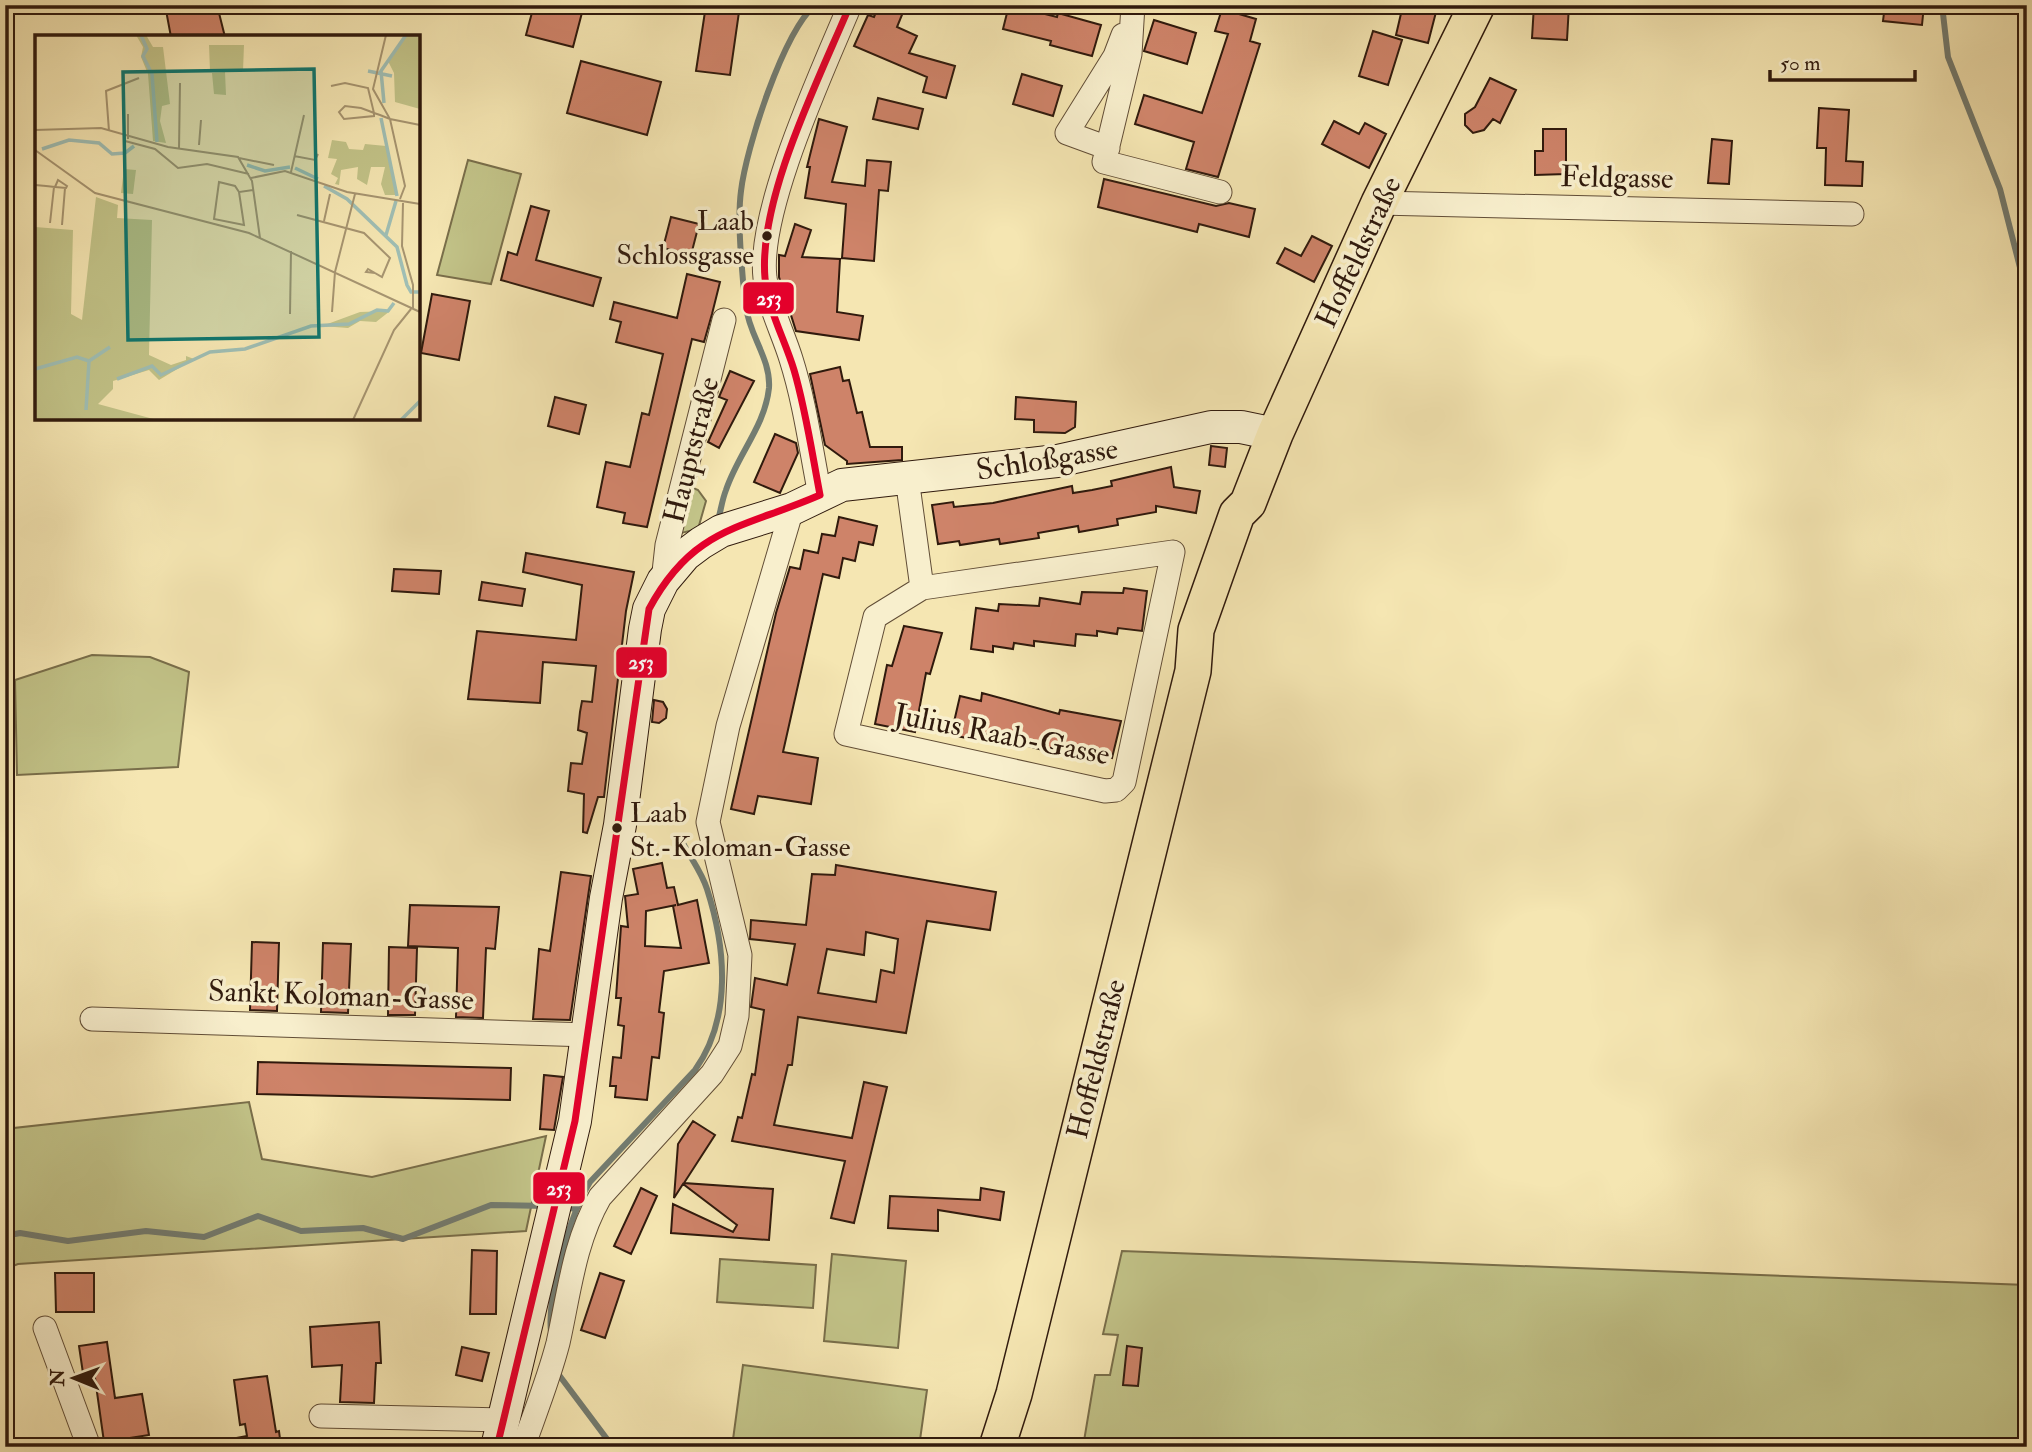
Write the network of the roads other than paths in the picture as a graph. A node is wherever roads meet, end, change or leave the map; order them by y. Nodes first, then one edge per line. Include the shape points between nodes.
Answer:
1 (850, 5) edge
2 (1133, 5) edge
3 (1477, 5) edge
4 (1108, 148) junction
5 (1220, 192) dead end
6 (1379, 203) junction
7 (1852, 214) dead end
8 (724, 320) dead end
9 (1275, 434) junction
10 (907, 478) junction
11 (820, 495) junction
12 (792, 509) junction
13 (663, 581) junction
14 (922, 588) junction
15 (92, 1019) dead end
16 (589, 1035) junction
17 (45, 1328) dead end
18 (321, 1416) dead end
19 (501, 1433) edge
20 (89, 1447) edge
21 (523, 1447) edge
22 (997, 1447) edge

1 - 11 street via 786,166 765,264 768,290 805,415
2 - 4 street via 1130,54
2 - 4 street via 1115,56 1067,133
3 - 6 main road, Hoffeldstraße
4 - 5 street via 1104,162
6 - 7 street, Feldgasse
6 - 9 main road, Hoffeldstraße
8 - 13 street, Hauptstraße via 667,545
9 - 10 street, Schloßgasse via 1211,427 1057,461
9 - 22 main road, Hoffeldstraße via 1248,503 1253,520 1213,637 1193,671 1014,1394
10 - 11 street, Schloßgasse via 842,485
10 - 14 street
11 - 12 street, Hauptstraße
12 - 13 street, Hauptstraße via 736,525 701,543
12 - 21 street via 728,726 708,822 740,955 737,1016 730,1046 712,1074 600,1197 589,1216 557,1346
13 - 16 street, Hauptstraße via 645,629
14 - 14 street, Julius Raab-Gasse via 1173,552 1124,782 1116,790 1105,791 846,734 875,617
15 - 16 street, Sankt Koloman-Gasse
16 - 19 street, Hauptstraße via 575,1121
17 - 20 street
18 - 19 street

